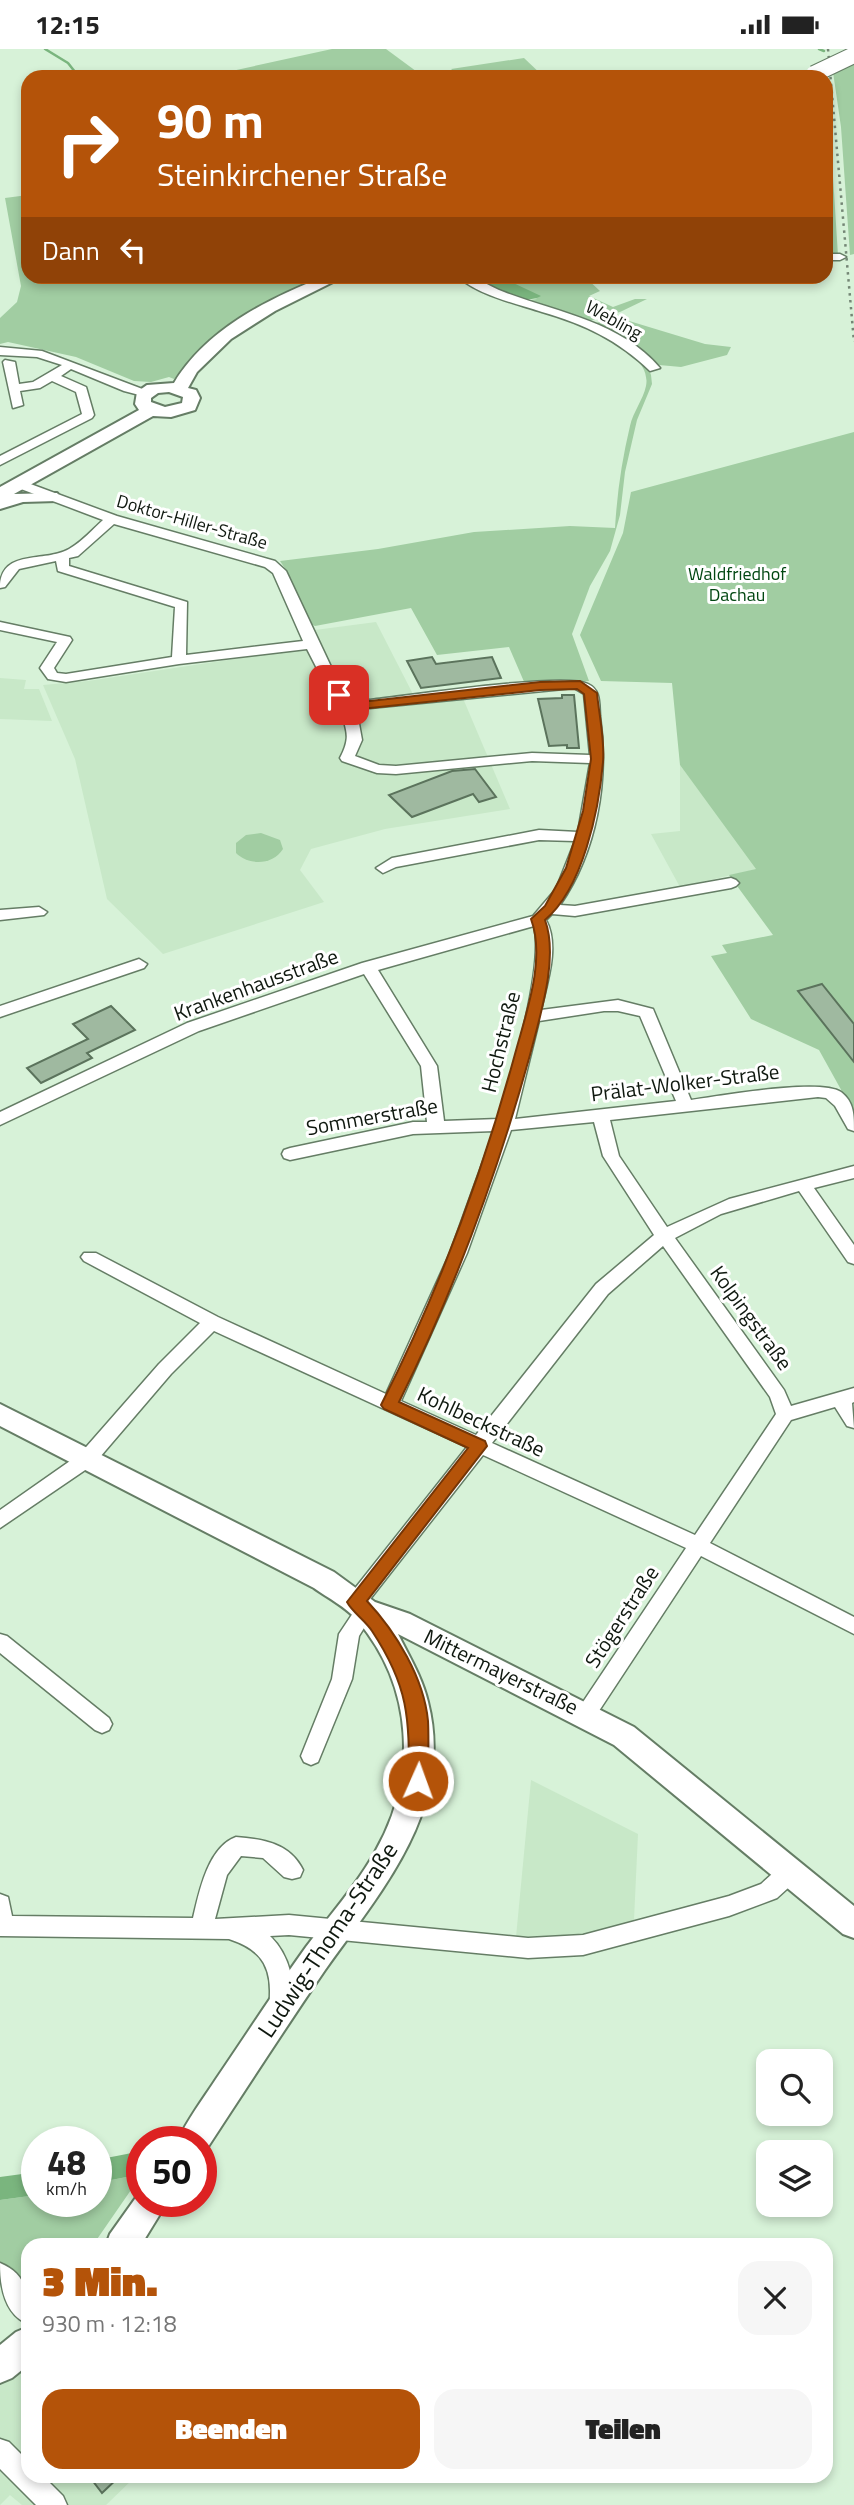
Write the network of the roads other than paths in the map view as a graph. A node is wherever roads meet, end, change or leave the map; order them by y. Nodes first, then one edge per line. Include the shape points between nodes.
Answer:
1 (854, 55) edge
2 (823, 70) edge
3 (833, 257) edge
4 (840, 257) dead end
5 (320, 284) edge
6 (480, 284) edge
7 (0, 351) edge
8 (9, 362) dead end
9 (70, 365) junction
10 (654, 368) dead end
11 (52, 377) junction
12 (14, 388) junction
13 (179, 388) junction
14 (149, 401) junction
15 (17, 404) dead end
16 (0, 461) edge
17 (18, 483) junction
18 (0, 494) edge
19 (51, 497) junction
20 (0, 504) edge
21 (112, 519) junction
22 (62, 558) junction
23 (0, 584) edge
24 (0, 626) edge
25 (312, 644) junction
26 (178, 660) junction
27 (350, 702) junction
28 (597, 759) junction
29 (584, 837) junction
30 (383, 868) dead end
31 (731, 883) dead end
32 (39, 912) dead end
33 (544, 914) junction
34 (0, 915) edge
35 (139, 964) dead end
36 (368, 967) junction
37 (0, 1012) edge
38 (533, 1016) junction
39 (685, 1104) junction
40 (600, 1115) junction
41 (0, 1119) edge
42 (504, 1123) junction
43 (854, 1125) edge
44 (436, 1126) junction
45 (290, 1154) dead end
46 (854, 1172) edge
47 (804, 1186) junction
48 (665, 1237) junction
49 (90, 1257) dead end
50 (854, 1258) edge
51 (212, 1322) junction
52 (847, 1398) edge
53 (390, 1405) junction
54 (0, 1414) edge
55 (785, 1415) junction
56 (854, 1421) edge
57 (479, 1446) junction
58 (87, 1459) junction
59 (0, 1520) edge
60 (697, 1545) junction
61 (361, 1606) junction
62 (854, 1626) edge
63 (0, 1643) edge
64 (586, 1714) junction
65 (102, 1724) dead end
66 (312, 1756) dead end
67 (292, 1870) dead end
68 (790, 1872) junction
69 (1, 1919) edge
70 (854, 1924) edge
71 (202, 1928) junction
72 (232, 1929) junction
73 (336, 1930) junction
74 (279, 2014) junction
75 (204, 2126) edge
76 (141, 2217) edge
77 (127, 2238) edge
78 (0, 2276) edge
79 (21, 2302) edge
80 (21, 2350) edge
81 (0, 2366) edge
82 (0, 2451) edge
83 (21, 2472) edge
84 (32, 2483) edge
85 (54, 2505) edge

1 - 2 main road, bridge
3 - 4 street
5 - 13 main road via 230,333 191,369
6 - 10 street, Webling via 503,296 588,322 636,349
7 - 9 street via 31,352
8 - 12 street
9 - 11 street
9 - 14 street
11 - 12 street
11 - 16 street via 82,390 88,415
12 - 15 street
13 - 14 main road via 162,387
13 - 14 main road via 192,398 188,406 167,412
14 - 17 main road
17 - 18 main road
17 - 19 street, Doktor-Hiller-Straße
19 - 20 main road via 20,497
19 - 21 street, Doktor-Hiller-Straße
21 - 22 street
21 - 25 street, Doktor-Hiller-Straße via 270,564 279,571
22 - 23 street via 15,566
22 - 26 street via 63,568 182,605
24 - 26 street via 65,640 47,668 53,677
25 - 26 street
25 - 27 street, Doktor-Hiller-Straße via 335,690
27 - 28 street via 370,704 575,684 591,693
27 - 28 street via 348,710 357,735 347,758 377,769 532,757
28 - 29 street
29 - 30 street via 539,835
29 - 33 street via 573,868
31 - 33 street, Krankenhausstraße
32 - 34 street
33 - 36 street, Krankenhausstraße
33 - 38 street, Hochstraße
35 - 37 street
36 - 41 street, Krankenhausstraße via 193,1027
36 - 44 street via 429,1066
38 - 39 street via 612,1005 629,1005 647,1013
38 - 42 street, Hochstraße
39 - 40 street, Prälat-Wolker-Straße
39 - 43 street, Prälat-Wolker-Straße via 830,1091 839,1097
40 - 42 street, Prälat-Wolker-Straße
40 - 48 street, Kolpingstraße via 611,1156
42 - 44 street, Sommerstraße
42 - 53 street, Hochstraße via 422,1341
44 - 45 street, Sommerstraße
46 - 47 street
47 - 48 street via 697,1217
47 - 50 street
48 - 55 street, Kolpingstraße via 778,1395
48 - 57 street via 629,1261 602,1289
49 - 51 street, Kohlbeckstraße
51 - 53 street, Kohlbeckstraße
51 - 58 street
52 - 55 street
52 - 56 street
53 - 57 street, Kohlbeckstraße
54 - 58 main road, Mittermayerstraße
55 - 60 street
57 - 60 street, Kohlbeckstraße
57 - 61 street
58 - 59 street
58 - 61 main road, Mittermayerstraße via 324,1580
60 - 62 street, Kohlbeckstraße
60 - 64 street, Stögerstraße
61 - 64 main road, Mittermayerstraße
61 - 66 street via 349,1634 342,1679
61 - 73 main road, Ludwig-Thoma-Straße via 392,1647 410,1682 418,1719 418,1781 387,1861
63 - 65 street
64 - 68 main road, Mittermayerstraße via 624,1736
67 - 71 street via 268,1849 236,1846 224,1857
68 - 70 main road, Mittermayerstraße
68 - 73 street via 769,1891 729,1906 583,1945 528,1948
69 - 71 street
71 - 72 street
72 - 73 street via 278,1925
72 - 74 street via 261,1942 275,1959 282,1993
73 - 74 main road, Ludwig-Thoma-Straße
74 - 75 main road, Ludwig-Thoma-Straße
76 - 77 main road
78 - 79 street
80 - 81 main road
82 - 83 street
84 - 85 street

